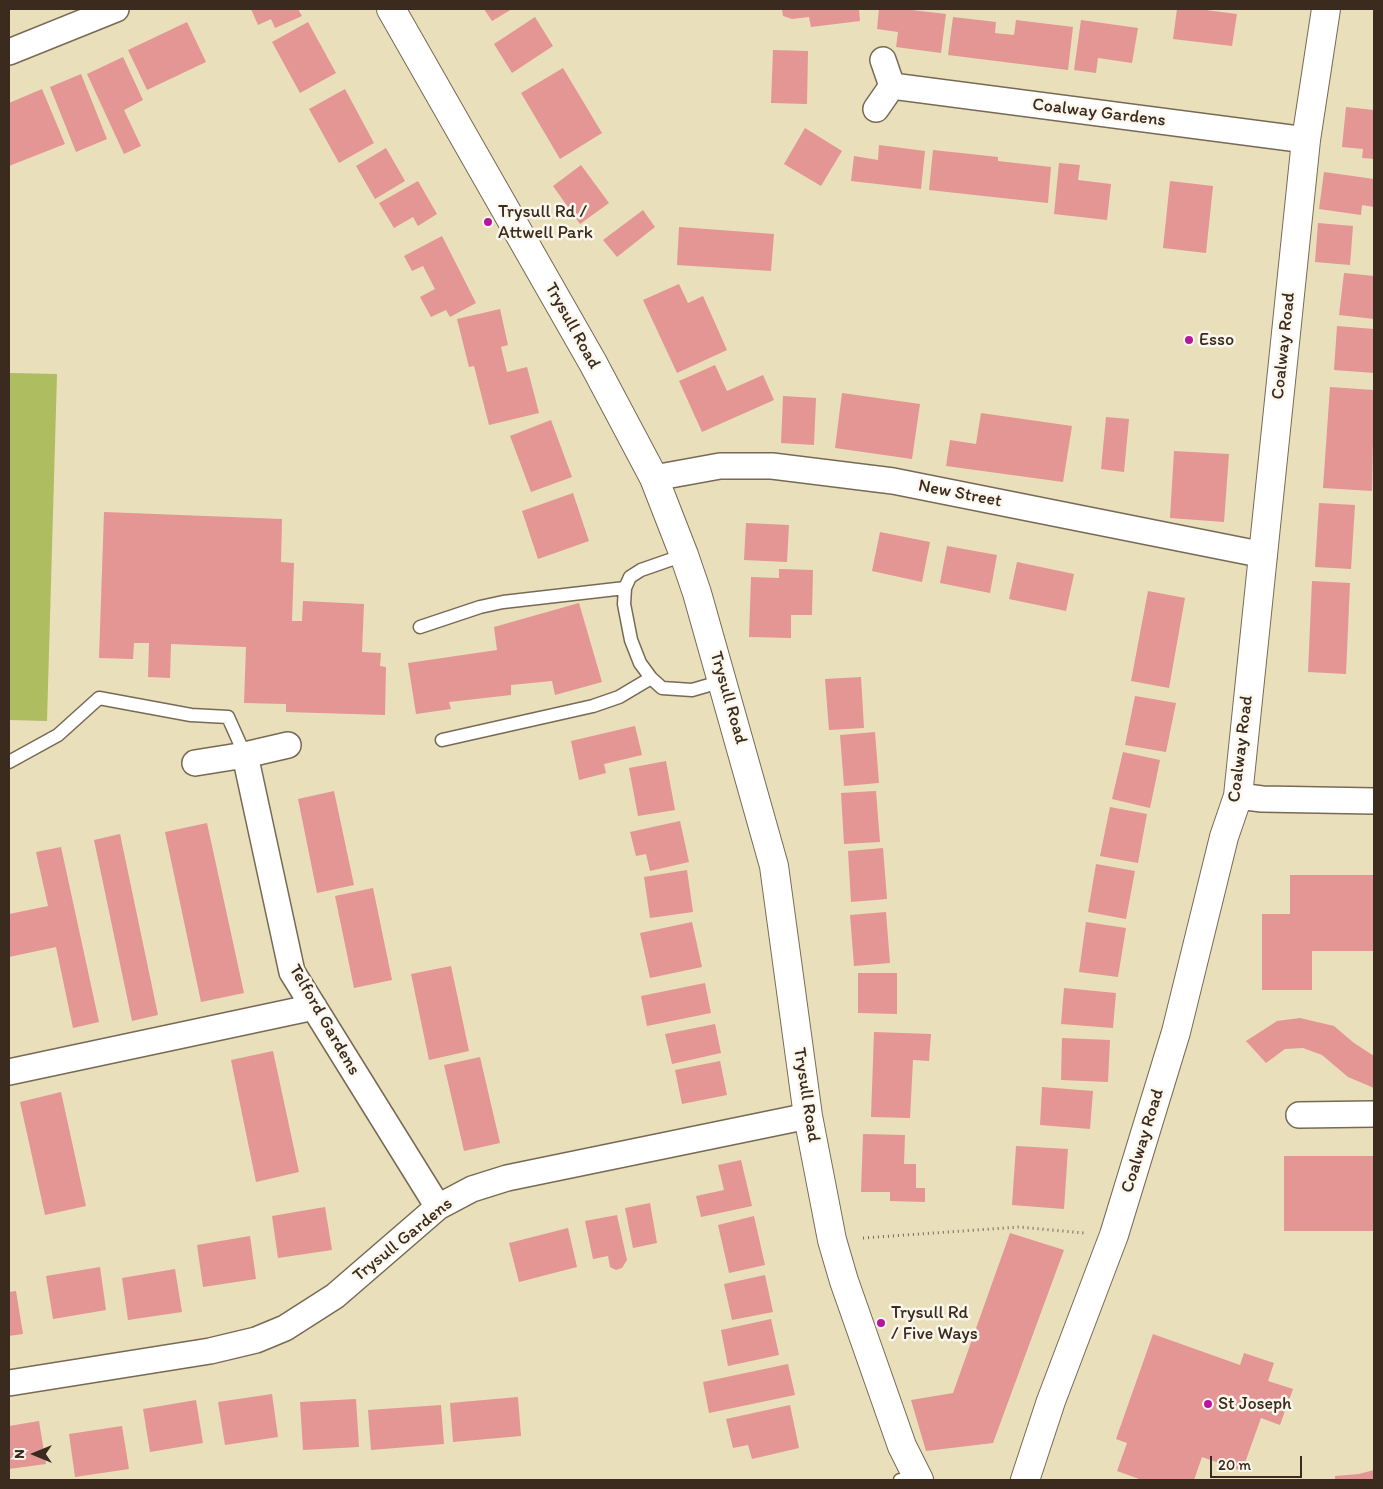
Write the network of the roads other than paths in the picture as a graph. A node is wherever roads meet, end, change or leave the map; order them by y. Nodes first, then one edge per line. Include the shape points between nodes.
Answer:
1 (116, 9) edge
2 (391, 9) edge
3 (1326, 9) edge
4 (9, 52) edge
5 (883, 60) dead end
6 (892, 86) junction
7 (876, 109) dead end
8 (1306, 140) junction
9 (654, 478) junction
10 (684, 555) junction
11 (1264, 555) junction
12 (625, 588) junction
13 (420, 627) dead end
14 (650, 678) junction
15 (723, 681) junction
16 (442, 740) dead end
17 (288, 746) dead end
18 (245, 756) junction
19 (9, 762) edge
20 (195, 763) dead end
21 (1238, 796) junction
22 (1374, 801) edge
23 (314, 1007) junction
24 (9, 1072) edge
25 (1374, 1114) edge
26 (1299, 1115) dead end
27 (808, 1116) junction
28 (438, 1207) junction
29 (9, 1383) edge
30 (902, 1446) junction
31 (1025, 1474) edge
32 (900, 1480) edge
33 (906, 1480) edge
34 (919, 1480) edge

1 - 4 street
2 - 9 street, Trysull Road via 593,363
3 - 8 street, Coalway Road
5 - 6 street
6 - 7 street
6 - 8 street, Coalway Gardens
8 - 11 street, Coalway Road
9 - 10 street, Trysull Road
9 - 11 street, New Street via 720,466 772,466 893,481
10 - 12 lane via 641,570 630,577
10 - 15 street, Trysull Road
11 - 21 street, Coalway Road
12 - 13 lane via 503,602
12 - 14 lane via 624,604 631,640
14 - 15 lane via 662,688 676,690 692,690
14 - 16 lane via 619,697 593,706
15 - 27 street, Trysull Road via 774,866
17 - 18 street
18 - 19 lane via 228,717 191,715 99,698 58,735
18 - 20 street
18 - 23 street, Telford Gardens via 292,972
21 - 22 street
21 - 31 street, Coalway Road via 1224,838 1176,1032 1114,1235
23 - 24 street
23 - 28 street, Telford Gardens
25 - 26 street
27 - 28 street, Trysull Gardens via 507,1178 472,1189
27 - 30 street, Trysull Road via 832,1240
28 - 29 street, Trysull Gardens via 335,1296 285,1328 256,1340 210,1351
30 - 33 street, Trysull Road
30 - 34 street, Trysull Road
32 - 33 lane

